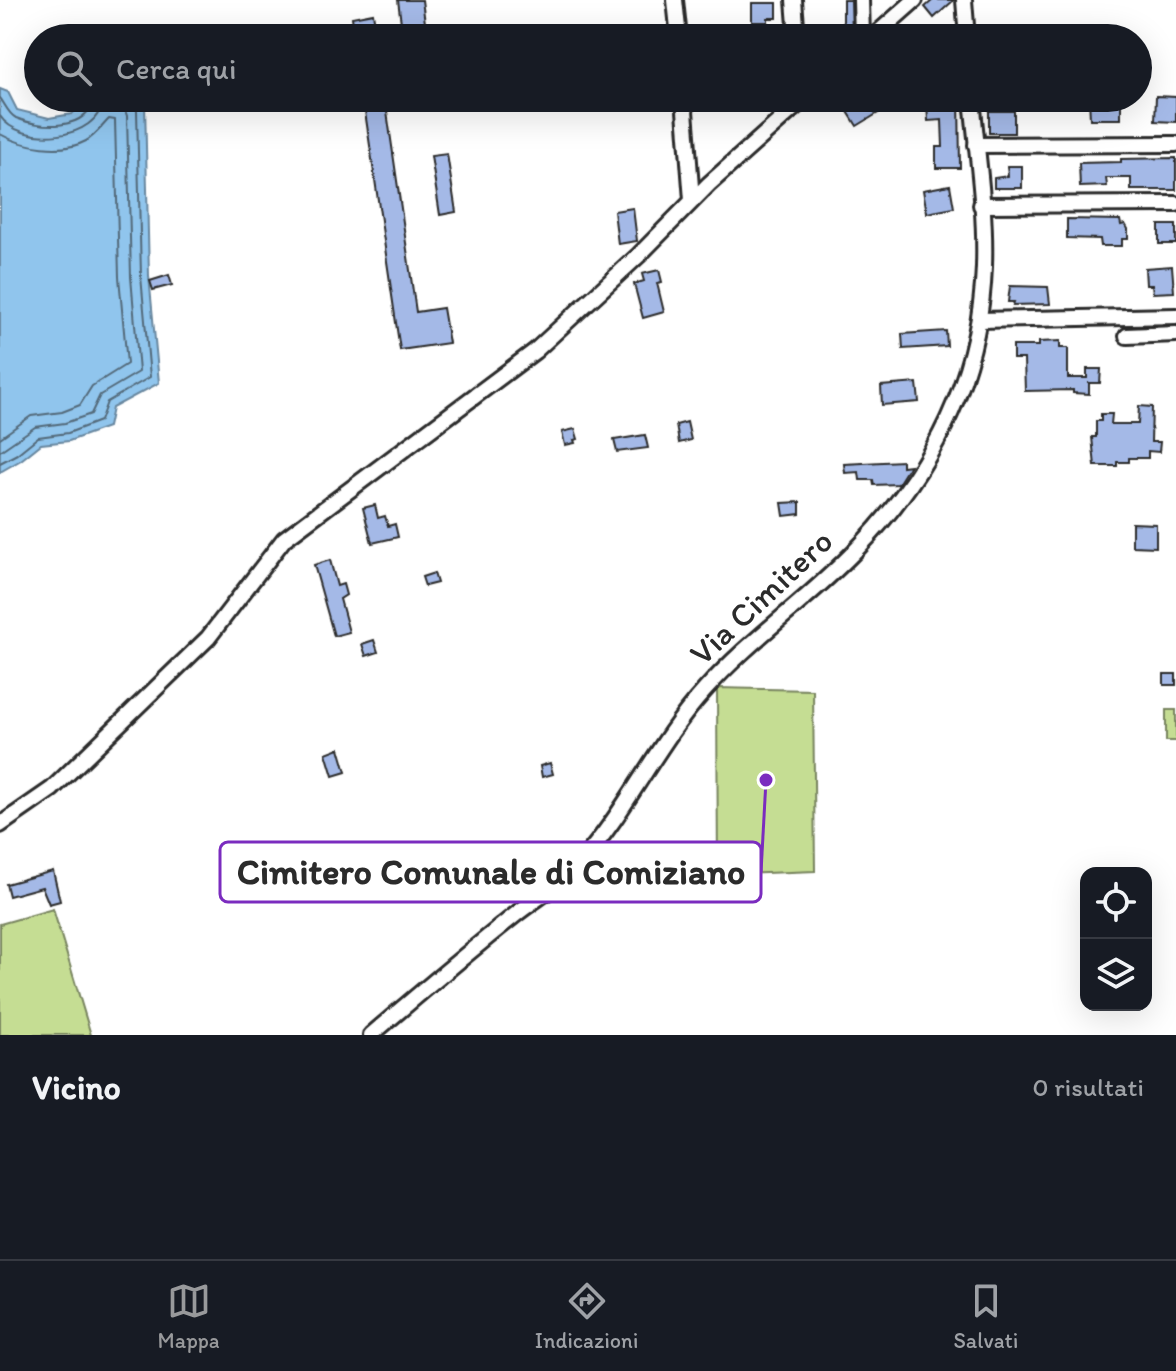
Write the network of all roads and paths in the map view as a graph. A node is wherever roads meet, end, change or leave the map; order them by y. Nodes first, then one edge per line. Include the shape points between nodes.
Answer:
1 (675, 0) edge
2 (794, 0) edge
3 (861, 0) edge
4 (915, 0) edge
5 (964, 0) edge
6 (678, 24) edge
7 (796, 24) edge
8 (862, 24) edge
9 (888, 24) edge
10 (966, 24) edge
11 (685, 112) edge
12 (788, 112) edge
13 (973, 112) edge
14 (1176, 144) edge
15 (976, 145) junction
16 (692, 200) junction
17 (1176, 204) edge
18 (981, 205) junction
19 (1176, 316) edge
20 (979, 320) junction
21 (1176, 334) edge
22 (1127, 336) dead end
23 (0, 825) edge
24 (371, 1035) edge

1 - 6 street
2 - 7 street
3 - 8 street
4 - 9 street
5 - 10 street
11 - 16 street
12 - 16 street
13 - 15 street, Via Cimitero
14 - 15 street
15 - 18 street, Via Cimitero
16 - 23 street via 535,351 284,539 208,638 52,789
17 - 18 street
18 - 20 street, Via Cimitero via 984,265
19 - 20 street
20 - 24 street, Via Cimitero via 960,396 928,459 856,551 704,691 579,865
21 - 22 street

